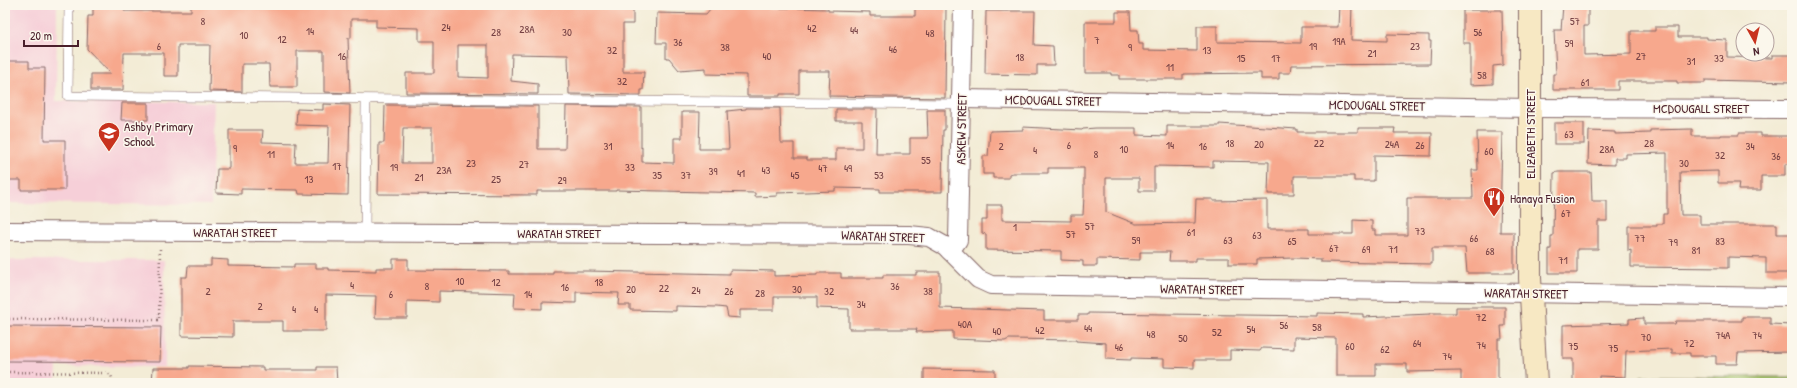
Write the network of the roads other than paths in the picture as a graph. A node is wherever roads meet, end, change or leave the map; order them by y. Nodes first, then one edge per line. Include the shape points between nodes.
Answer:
1 (69, 5) edge
2 (963, 5) edge
3 (1530, 5) edge
4 (366, 100) junction
5 (962, 101) junction
6 (1530, 108) junction
7 (1792, 109) edge
8 (5, 231) edge
9 (364, 232) junction
10 (950, 251) junction
11 (1531, 294) junction
12 (1792, 297) edge
13 (1536, 383) edge

1 - 4 lane via 68,96
2 - 5 street, ASKEW STREET
3 - 6 street, ELIZABETH STREET
4 - 5 lane
4 - 9 lane
5 - 6 street, MCDOUGALL STREET
5 - 10 street, ASKEW STREET via 958,240
6 - 7 street, MCDOUGALL STREET
6 - 11 street, ELIZABETH STREET
8 - 9 street, WARATAH STREET
9 - 10 street, WARATAH STREET via 909,235 929,237
10 - 11 street, WARATAH STREET via 978,279 997,286
11 - 12 street, WARATAH STREET
11 - 13 street, ELIZABETH STREET

